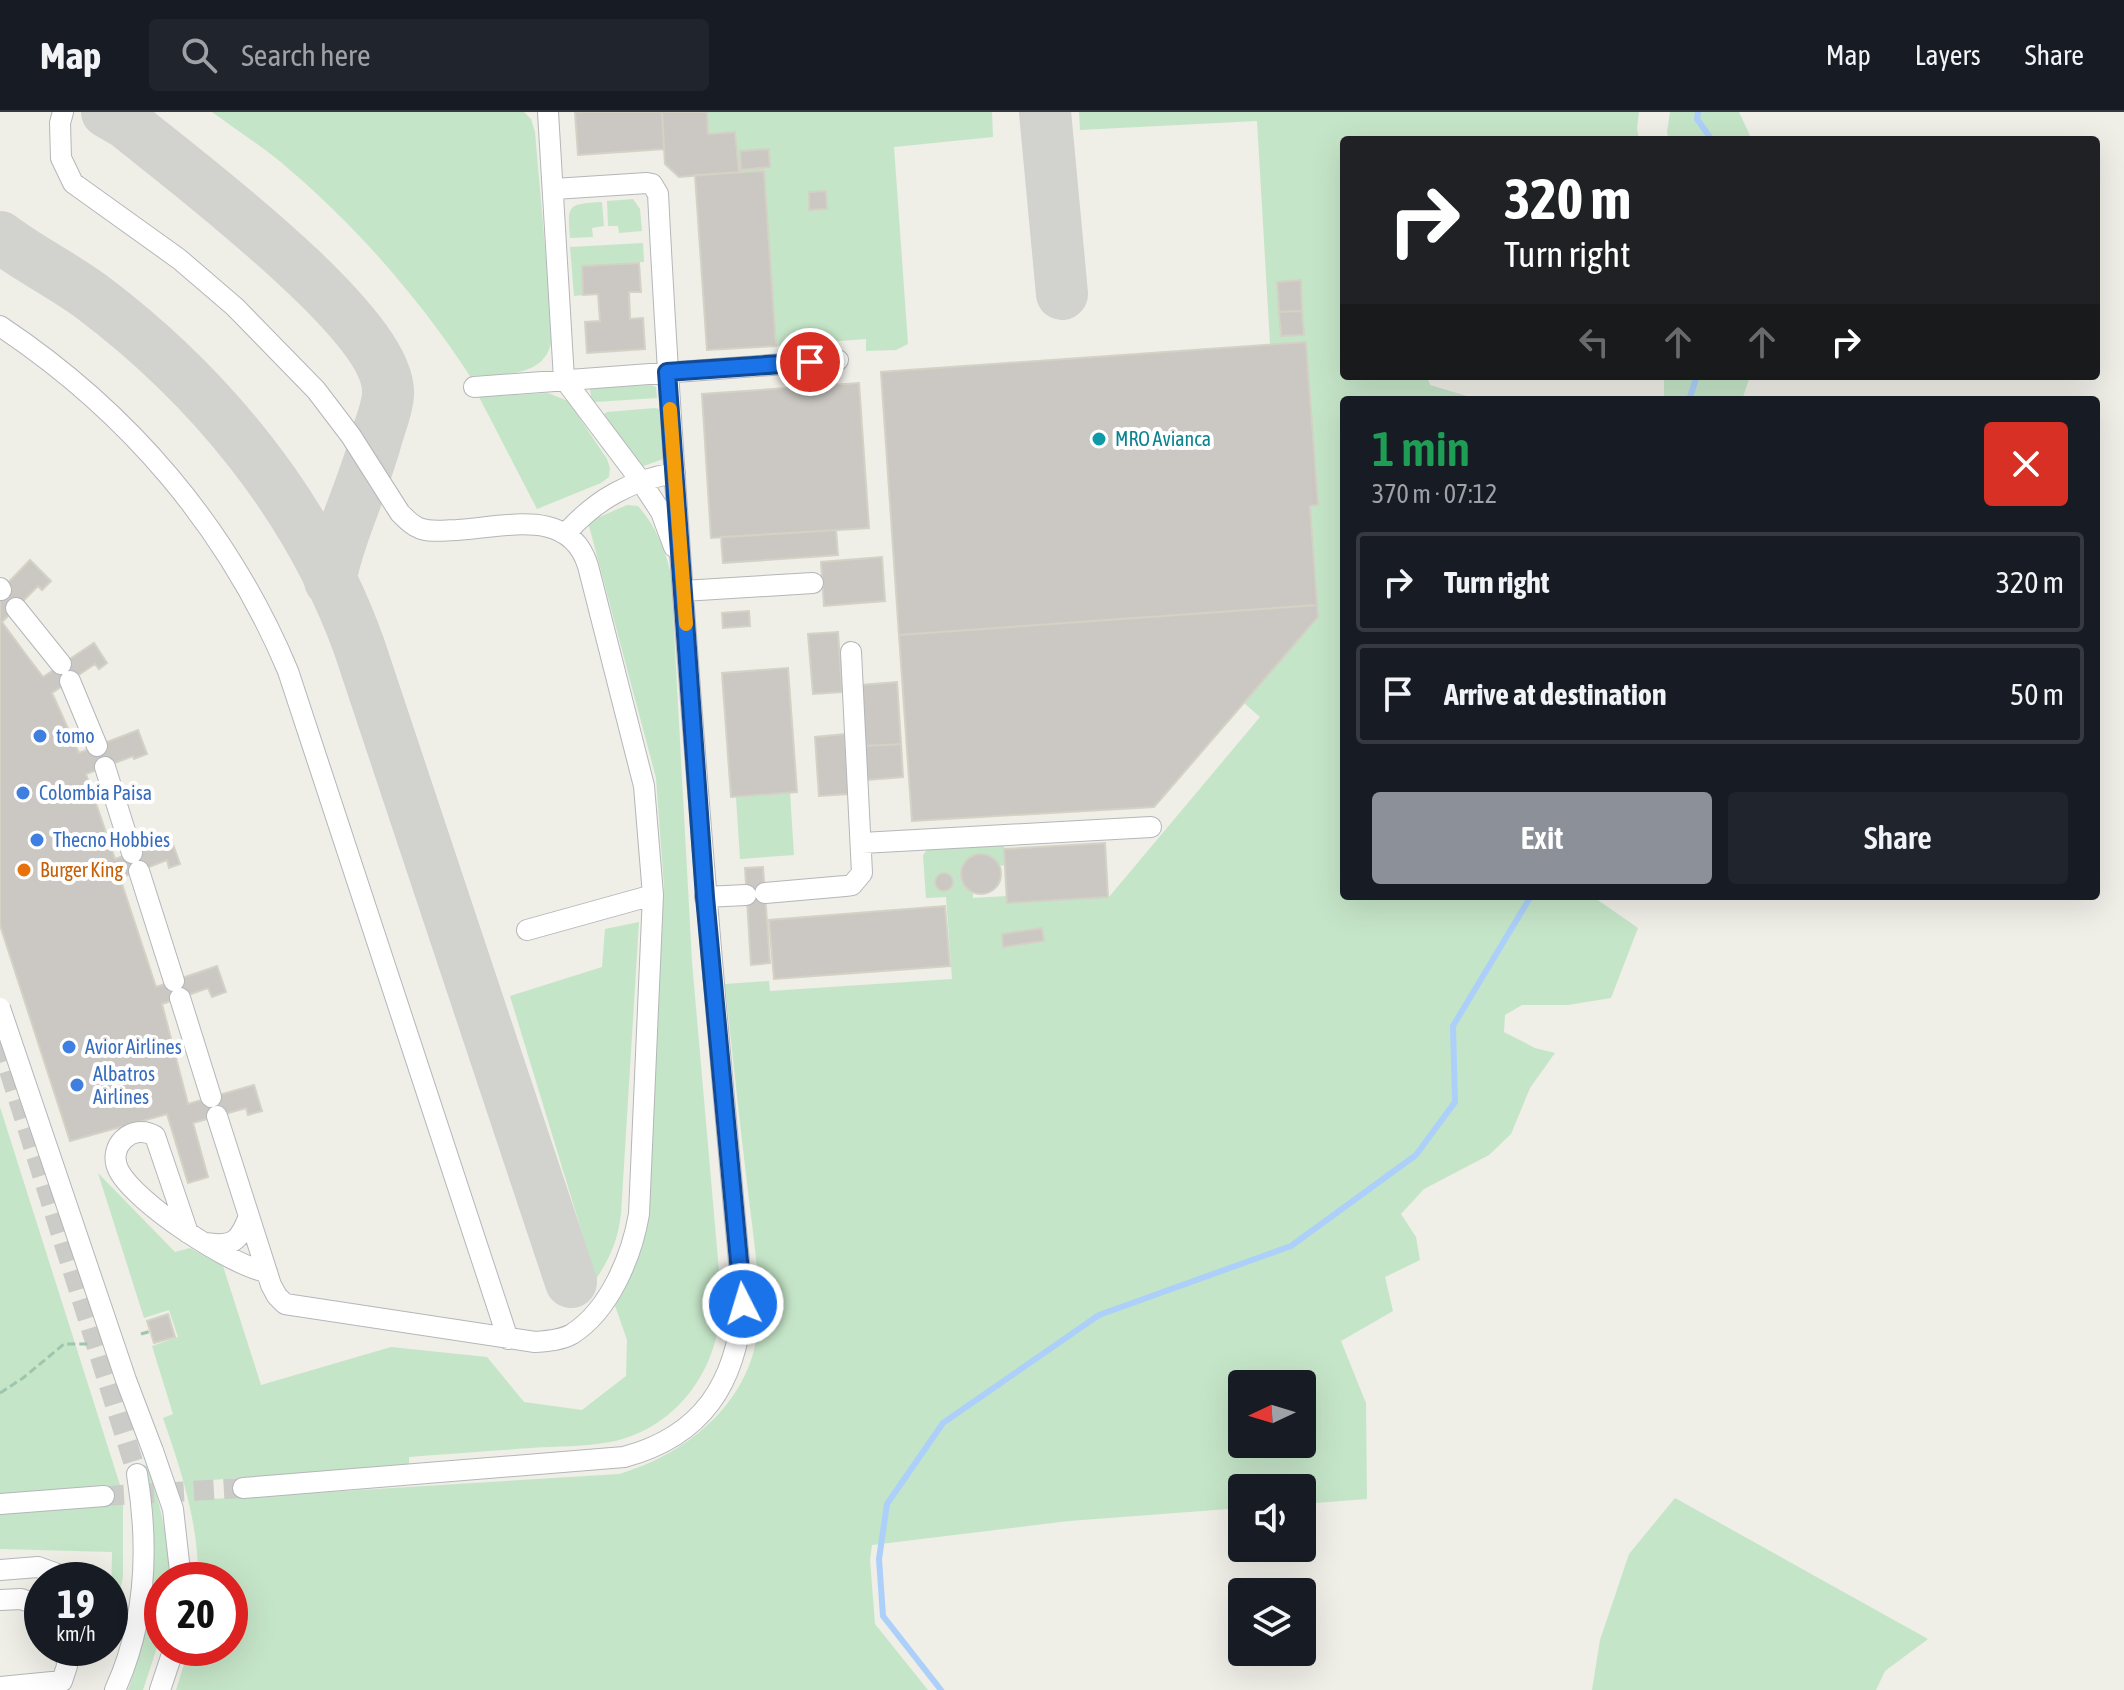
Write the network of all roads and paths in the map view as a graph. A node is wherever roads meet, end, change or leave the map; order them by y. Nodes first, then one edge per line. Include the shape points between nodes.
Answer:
1 (63, 112) edge
2 (548, 112) edge
3 (554, 189) junction
4 (0, 326) edge
5 (838, 360) dead end
6 (667, 372) junction
7 (564, 379) junction
8 (474, 387) dead end
9 (675, 473) junction
10 (640, 480) junction
11 (567, 532) junction
12 (682, 566) junction
13 (813, 583) dead end
14 (683, 591) junction
15 (16, 608) dead end
16 (851, 652) dead end
17 (97, 746) dead end
18 (105, 767) dead end
19 (1151, 827) dead end
20 (862, 843) junction
21 (653, 895) junction
22 (705, 897) junction
23 (527, 930) dead end
24 (0, 1008) edge
25 (249, 1216) junction
26 (197, 1238) junction
27 (267, 1272) junction
28 (151, 1331) dead end
29 (141, 1334) dead end
30 (508, 1339) junction
31 (90, 1344) dead end
32 (0, 1393) edge
33 (137, 1474) tunnel mouth
34 (243, 1488) tunnel mouth
35 (104, 1496) tunnel mouth
36 (0, 1504) edge
37 (179, 1562) edge
38 (24, 1568) edge
39 (0, 1570) edge
40 (0, 1600) edge
41 (24, 1600) edge
42 (67, 1666) edge
43 (168, 1666) edge
44 (0, 1687) edge
45 (115, 1690) edge
46 (160, 1690) edge

1 - 11 street via 61,158 73,183 179,259 235,307 316,390 408,521 436,531 547,525
2 - 3 street
3 - 6 street via 647,183 656,188
3 - 7 street
4 - 30 street via 112,413 153,454 226,550 269,627 288,671
5 - 6 street
6 - 7 street
6 - 9 street
7 - 8 street
7 - 10 street
9 - 10 street
9 - 12 street
10 - 11 street via 595,505
10 - 12 street via 661,512
11 - 21 street via 584,551 623,695 644,786
12 - 14 street
13 - 14 street
14 - 22 street
15 - 17 street via 65,673
16 - 20 street
18 - 25 street
19 - 20 street
20 - 22 street via 862,873 852,885
21 - 23 street
21 - 30 street via 634,1242 616,1283 572,1334 535,1342
22 - 34 street via 743,1304 736,1354 715,1396 683,1430 624,1457
24 - 37 street, bridge via 173,1509
25 - 26 street via 236,1240 220,1245
25 - 27 street
26 - 26 street via 155,1136 138,1132 126,1137 116,1151 120,1173 166,1218
26 - 27 street via 244,1266
27 - 30 street via 277,1296 294,1307
28 - 29 path
31 - 32 path via 64,1344
33 - 45 street via 144,1528 142,1587
35 - 36 street
38 - 39 street
40 - 41 street
42 - 44 street via 62,1681
43 - 46 street

